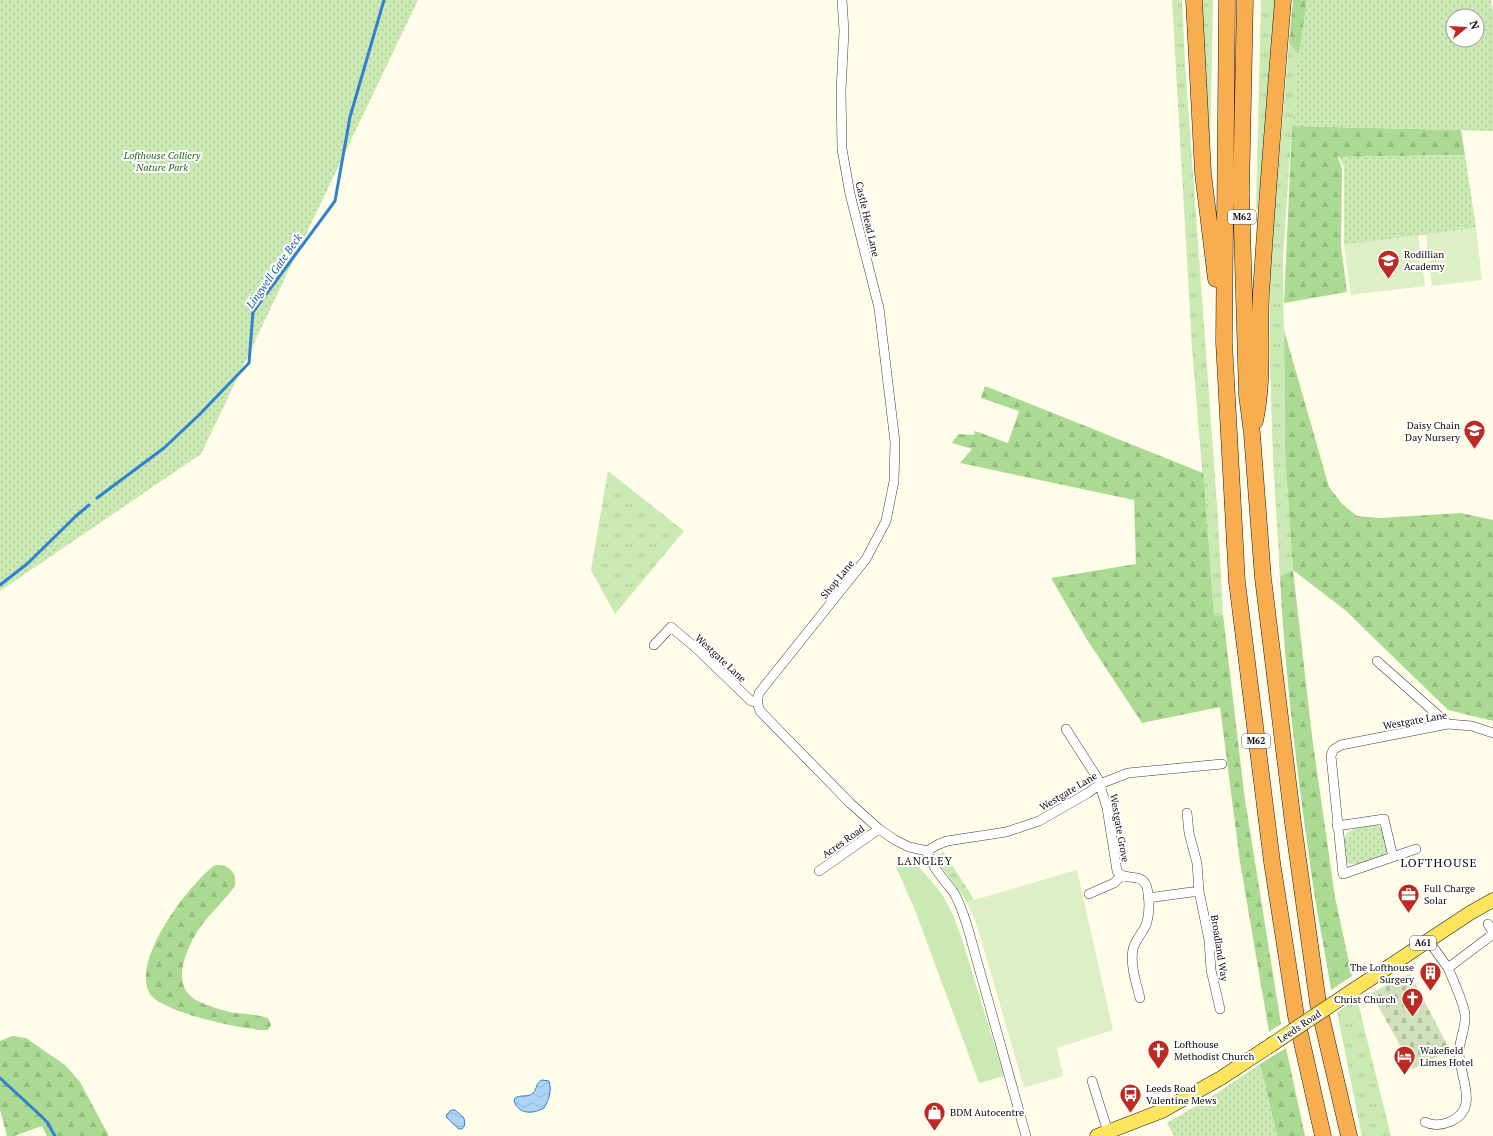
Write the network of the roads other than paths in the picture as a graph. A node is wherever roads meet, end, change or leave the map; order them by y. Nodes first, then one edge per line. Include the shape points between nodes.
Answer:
1 (842, 0) edge
2 (1194, 0) edge
3 (1227, 0) edge
4 (1245, 0) edge
5 (1283, 0) edge
6 (1224, 342) junction
7 (1252, 434) junction
8 (895, 442) joint
9 (654, 645) dead end
10 (1378, 661) dead end
11 (757, 702) junction
12 (1448, 724) junction
13 (1066, 729) dead end
14 (1493, 733) edge
15 (1222, 764) dead end
16 (1100, 784) junction
17 (1187, 813) dead end
18 (1337, 826) junction
19 (879, 829) junction
20 (1416, 848) dead end
21 (927, 851) junction
22 (1393, 857) junction
23 (819, 871) dead end
24 (1121, 876) junction
25 (1200, 891) junction
26 (1089, 894) dead end
27 (1148, 898) junction
28 (1493, 900) edge
29 (1491, 930) edge
30 (1428, 940) junction
31 (1448, 968) junction
32 (1140, 998) dead end
33 (1220, 1008) dead end
34 (1092, 1081) dead end
35 (1425, 1122) dead end
36 (1102, 1134) edge
37 (1026, 1136) edge
38 (1322, 1136) edge
39 (1349, 1136) edge

1 - 8 street, Castle Head Lane via 842,149 850,194 878,308
2 - 6 highway, M62 via 1203,173
3 - 6 highway, M62
4 - 7 highway, M62 via 1241,194 1247,395
5 - 7 highway via 1262,287 1259,403
6 - 38 highway, M62 via 1236,582 1272,862 1296,1016
7 - 39 highway, M62 via 1263,578 1292,823 1318,1004
8 - 11 street, Shop Lane via 894,481 886,521 866,559 759,693
9 - 11 street, Westgate Lane via 671,627 751,701
10 - 12 street
11 - 19 street via 760,711
12 - 14 street, Westgate Lane via 1472,726
12 - 18 street, Westgate Lane via 1335,747 1331,756
13 - 16 street, Westgate Grove via 1096,773
15 - 16 street, Westgate Lane via 1128,773
16 - 21 street, Westgate Lane via 1038,821 1006,832 948,841
16 - 24 street, Westgate Grove via 1107,808 1116,868
17 - 25 street, Broadland Way
18 - 22 street via 1384,819
18 - 22 street via 1343,874
19 - 21 street via 909,847
19 - 23 street, Acres Road
20 - 22 street
21 - 37 street via 937,872 954,894 967,925
24 - 26 street, Westgate Grove
24 - 27 street, Westgate Grove via 1142,880 1146,885
25 - 27 street
25 - 33 street, Broadland Way via 1209,940 1211,970
27 - 32 street, Westgate Grove via 1148,920 1134,948 1132,960
28 - 30 main road, Leeds Road / A61
29 - 31 street
30 - 31 street
30 - 36 main road, Leeds Road / A61, bridge via 1221,1078 1162,1111
31 - 35 street via 1465,1014 1459,1051 1467,1090 1466,1102 1463,1112 1455,1119 1432,1126
34 - 36 street

